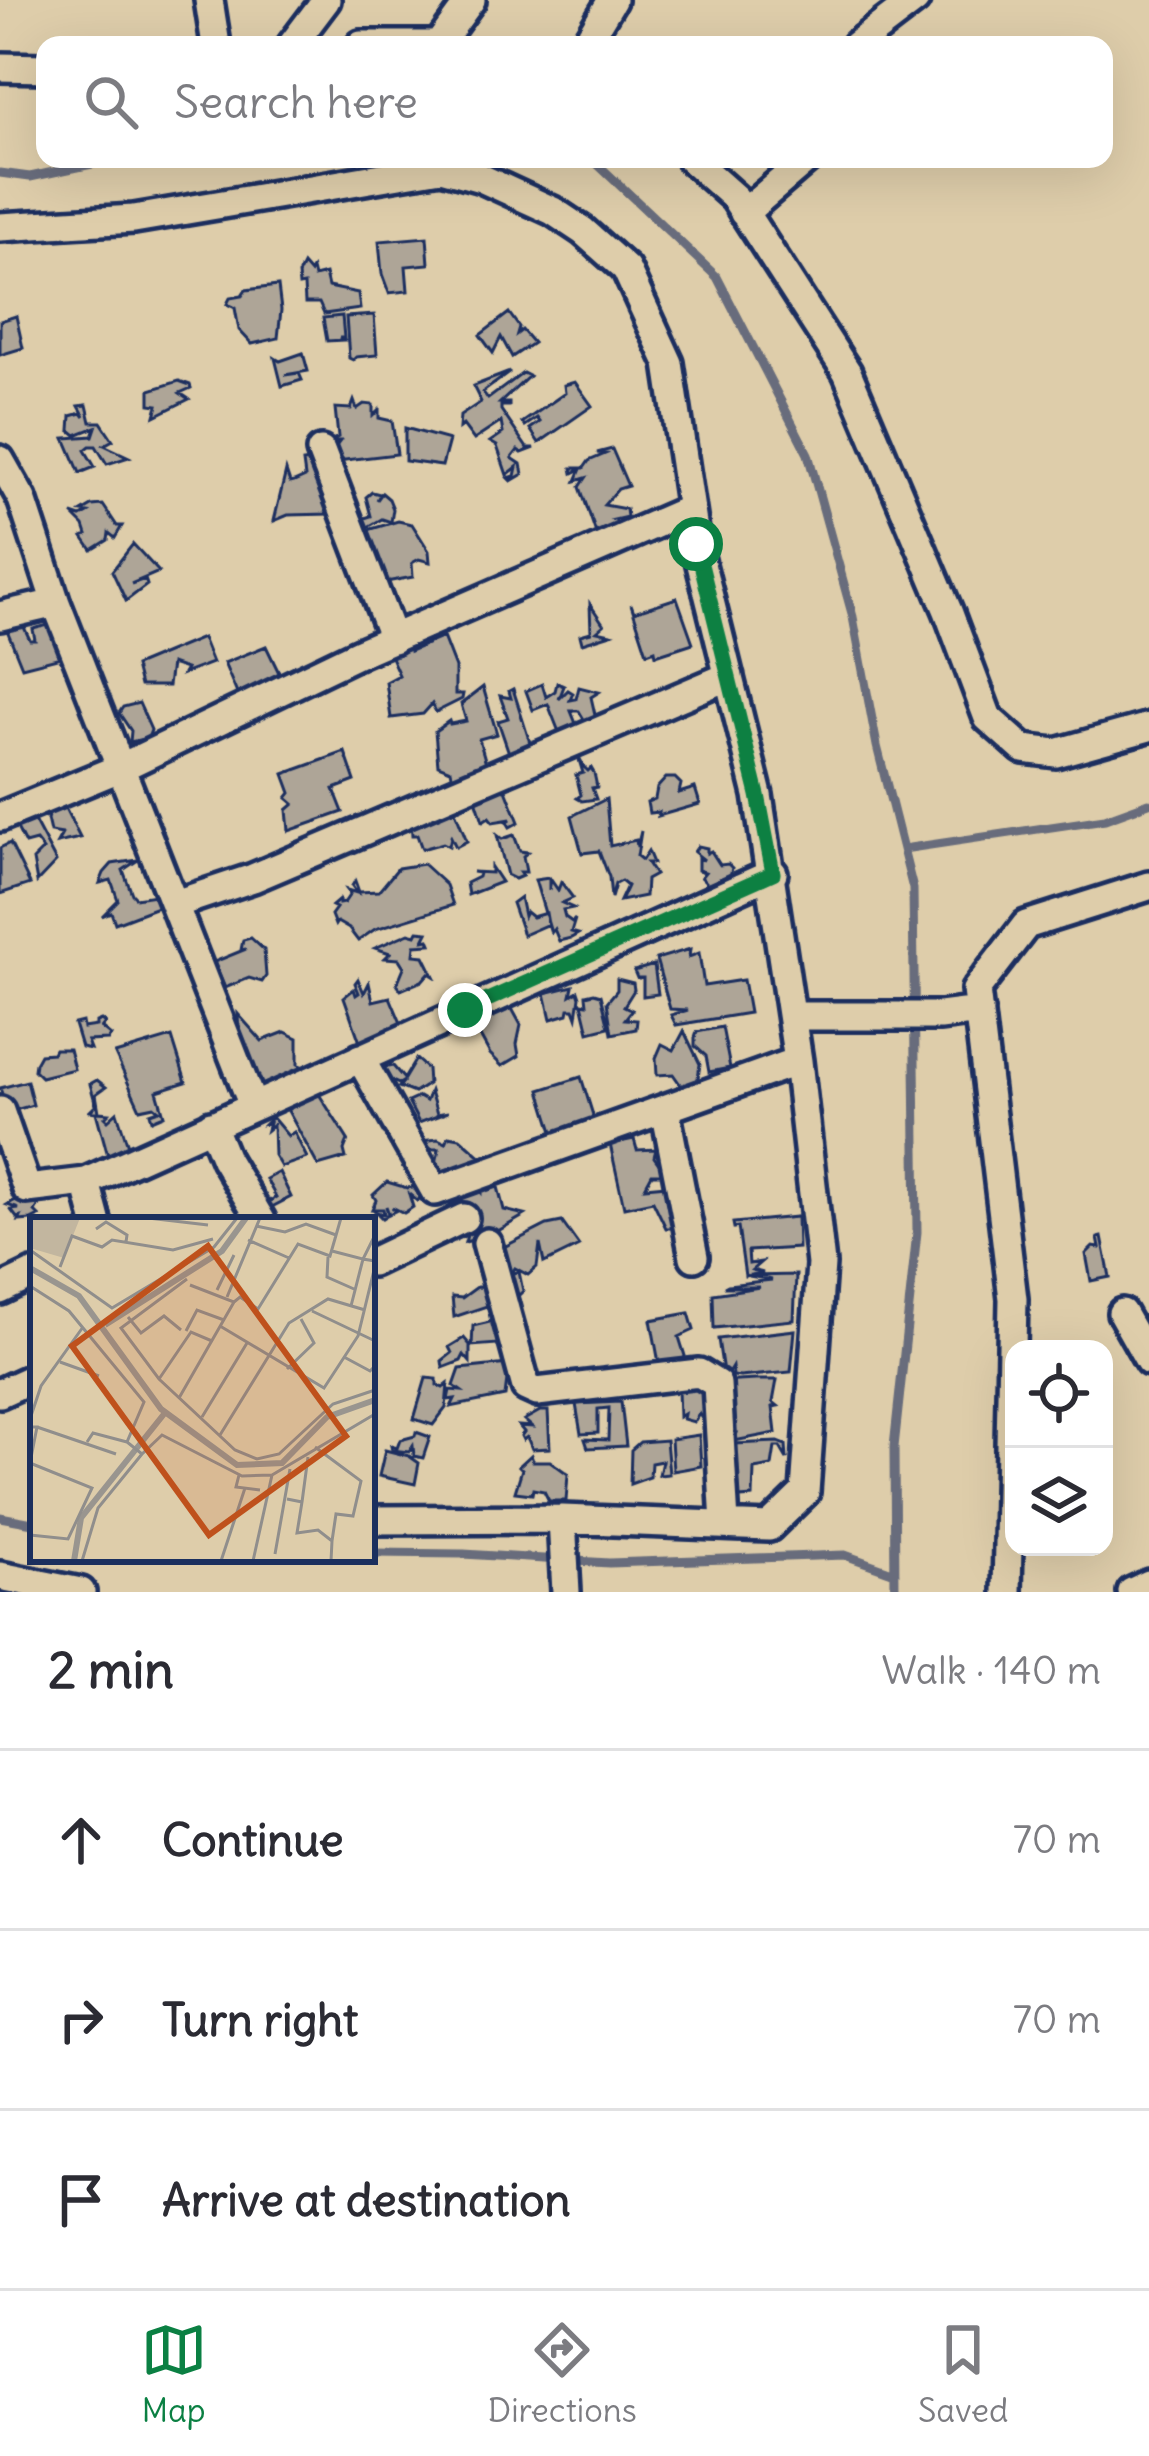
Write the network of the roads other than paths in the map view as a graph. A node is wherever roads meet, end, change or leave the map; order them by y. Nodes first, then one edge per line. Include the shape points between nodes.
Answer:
1 (209, 0) edge
2 (326, 0) edge
3 (471, 0) edge
4 (612, 0) edge
5 (915, 0) edge
6 (215, 36) edge
7 (299, 36) edge
8 (446, 36) edge
9 (590, 36) edge
10 (868, 36) edge
11 (0, 67) edge
12 (36, 68) edge
13 (435, 168) edge
14 (445, 168) edge
15 (701, 168) edge
16 (796, 168) edge
17 (744, 213) junction
18 (0, 226) edge
19 (321, 451) dead end
20 (0, 460) edge
21 (690, 509) junction
22 (56, 603) junction
23 (0, 616) edge
24 (393, 639) junction
25 (729, 676) junction
26 (1149, 727) edge
27 (122, 767) junction
28 (0, 817) edge
29 (773, 873) junction
30 (1149, 886) edge
31 (175, 904) junction
32 (979, 1011) junction
33 (792, 1016) junction
34 (360, 1058) junction
35 (799, 1061) junction
36 (253, 1106) junction
37 (665, 1109) junction
38 (0, 1111) edge
39 (212, 1125) junction
40 (86, 1182) junction
41 (95, 1217) edge
42 (258, 1217) edge
43 (464, 1218) dead end
44 (487, 1243) dead end
45 (694, 1257) dead end
46 (375, 1261) edge
47 (30, 1275) edge
48 (0, 1290) edge
49 (1122, 1313) dead end
50 (1149, 1361) edge
51 (30, 1379) edge
52 (0, 1393) edge
53 (375, 1520) edge
54 (724, 1524) junction
55 (563, 1532) junction
56 (0, 1576) edge
57 (1149, 1584) edge
58 (566, 1588) edge
59 (81, 1592) edge
60 (1007, 1592) edge
61 (1132, 1592) edge

1 - 6 street
2 - 7 street
3 - 8 street
4 - 9 street
5 - 10 street
11 - 12 street
13 - 18 street via 134,219
14 - 21 street via 553,212 626,269 669,363
15 - 17 street
16 - 17 street
17 - 26 street via 847,372 988,718 1023,749 1056,753
19 - 24 street
20 - 22 street
21 - 24 street
21 - 25 street
22 - 23 street
22 - 27 street
24 - 27 street
25 - 29 street
25 - 31 street
27 - 28 street
27 - 31 street
29 - 33 street
29 - 34 street
30 - 32 street via 1027,925 976,990
31 - 36 street
32 - 33 street
32 - 60 street via 1013,1299
33 - 35 street
34 - 36 street
34 - 37 street via 435,1191
35 - 37 street
35 - 54 street via 821,1264 806,1492 769,1527
36 - 39 street
37 - 45 street
38 - 40 street via 27,1190
39 - 40 street
39 - 42 street
40 - 41 street
43 - 46 street
44 - 54 street via 526,1387 699,1373 717,1384
47 - 48 street
49 - 50 street
51 - 52 street
53 - 55 street
54 - 55 street
55 - 58 street
56 - 59 street
57 - 61 street

